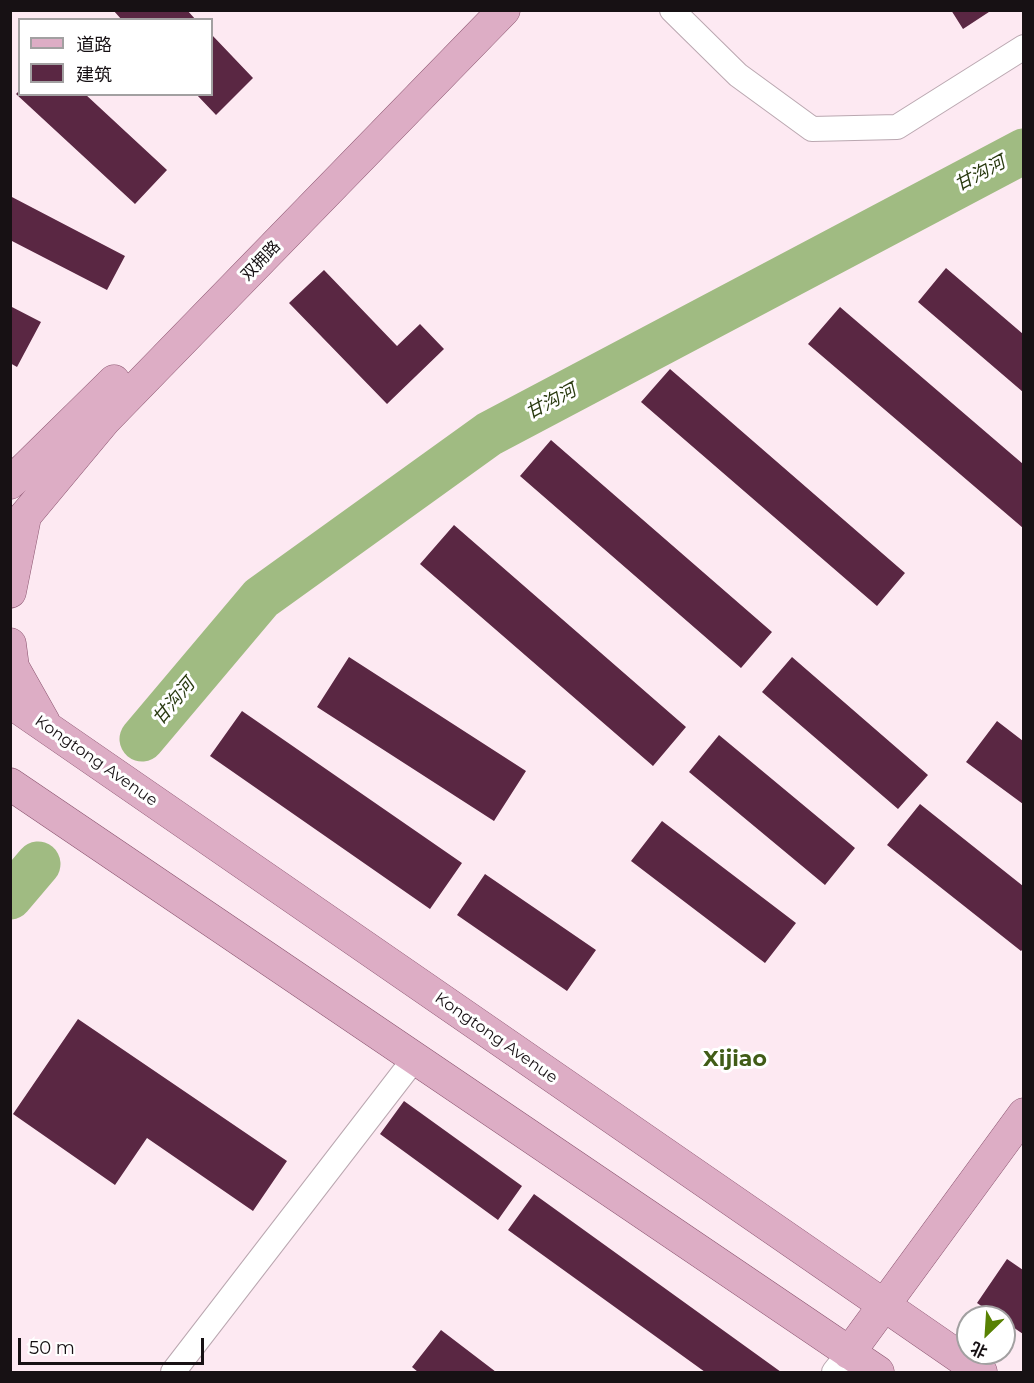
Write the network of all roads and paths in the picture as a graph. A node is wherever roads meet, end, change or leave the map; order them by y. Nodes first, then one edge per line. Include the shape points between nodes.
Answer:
1 (474, 10) edge
2 (504, 10) edge
3 (672, 10) edge
4 (1023, 47) edge
5 (10, 483) edge
6 (18, 525) edge
7 (10, 592) edge
8 (10, 644) edge
9 (10, 702) edge
10 (47, 728) junction
11 (10, 784) edge
12 (415, 1058) junction
13 (1023, 1114) edge
14 (885, 1306) junction
15 (849, 1366) edge
16 (173, 1372) edge
17 (878, 1372) edge
18 (981, 1372) edge

1 - 5 main road, 双拥路 via 99,397
2 - 6 main road, 双拥路 via 105,420
3 - 4 street via 738,75 812,129 897,127
6 - 7 main road, 双拥路
8 - 10 main road via 13,667
9 - 10 main road, Kongtong Avenue
10 - 14 main road, Kongtong Avenue
11 - 12 main road
12 - 15 main road
12 - 16 street
13 - 14 main road
14 - 15 main road
14 - 18 main road, Kongtong Avenue
15 - 17 main road

